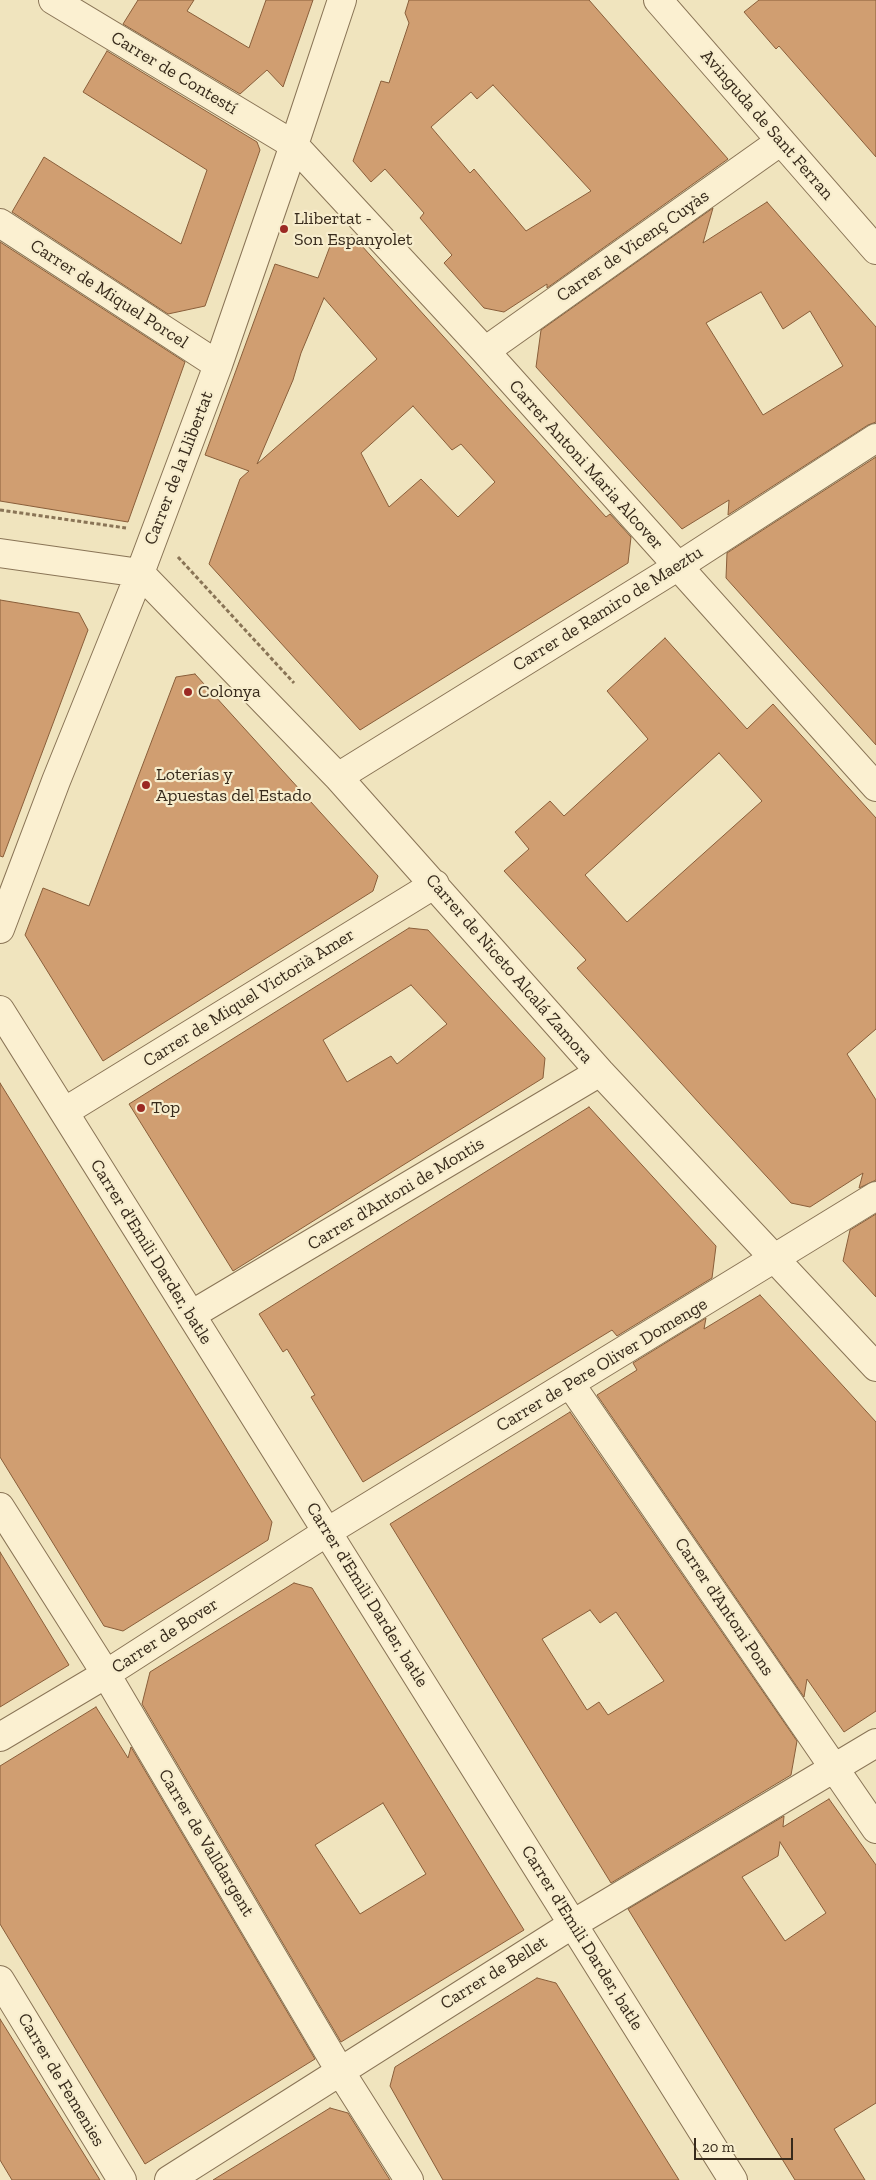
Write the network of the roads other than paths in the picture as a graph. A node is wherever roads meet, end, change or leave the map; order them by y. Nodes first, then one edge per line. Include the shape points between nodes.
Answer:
1 (53, 0) edge
2 (342, 0) edge
3 (658, 0) edge
4 (781, 141) junction
5 (294, 145) junction
6 (0, 223) edge
7 (875, 245) edge
8 (485, 351) junction
9 (218, 365) junction
10 (876, 438) edge
11 (0, 552) edge
12 (677, 567) junction
13 (140, 573) junction
14 (338, 777) junction
15 (876, 787) edge
16 (435, 884) junction
17 (0, 929) edge
18 (0, 1010) edge
19 (600, 1072) junction
20 (64, 1112) junction
21 (876, 1196) edge
22 (776, 1258) junction
23 (191, 1316) junction
24 (876, 1367) edge
25 (571, 1385) junction
26 (0, 1507) edge
27 (327, 1532) junction
28 (106, 1674) junction
29 (0, 1737) edge
30 (876, 1744) edge
31 (835, 1769) junction
32 (876, 1829) edge
33 (572, 1924) junction
34 (0, 1980) edge
35 (340, 2071) junction
36 (122, 2180) edge
37 (169, 2180) edge
38 (409, 2180) edge
39 (733, 2180) edge

1 - 5 street, Carrer de Contestí
2 - 5 street, Carrer de la Llibertat
3 - 4 street, Avinguda de Sant Ferran
4 - 7 street, Avinguda de Sant Ferran
4 - 8 street, Carrer de Vicenç Cuyàs
5 - 8 street, Carrer Antoni Maria Alcover
5 - 9 street, Carrer de la Llibertat
6 - 9 street, Carrer de Miquel Porcel
8 - 12 street, Carrer Antoni Maria Alcover
9 - 13 street, Carrer de la Llibertat
10 - 12 street, Carrer de Ramiro de Maeztu
11 - 13 street
12 - 14 street, Carrer de Ramiro de Maeztu
12 - 15 street, Carrer Antoni Maria Alcover
13 - 14 street, Carrer de Niceto Alcalá Zamora
13 - 17 street, Carrer de la Llibertat
14 - 16 street, Carrer de Niceto Alcalá Zamora
16 - 19 street, Carrer de Niceto Alcalá Zamora
16 - 20 street, Carrer de Miquel Victorià Amer
18 - 20 street, Carrer d'Emili Darder, batle
19 - 22 street, Carrer de Niceto Alcalá Zamora
19 - 23 street, Carrer d'Antoni de Montis
20 - 23 street, Carrer d'Emili Darder, batle
21 - 22 street, Carrer de Pere Oliver Domenge
22 - 24 street, Carrer de Niceto Alcalá Zamora
22 - 25 street, Carrer de Pere Oliver Domenge
23 - 27 street, Carrer d'Emili Darder, batle
25 - 27 street, Carrer de Pere Oliver Domenge
25 - 31 street, Carrer d'Antoni Pons
26 - 28 street, Carrer de Valldargent
27 - 28 street, Carrer de Bover
27 - 33 street, Carrer d'Emili Darder, batle
28 - 29 street, Carrer de Bover
28 - 35 street, Carrer de Valldargent
30 - 31 street, Carrer de Bellet
31 - 32 street, Carrer d'Antoni Pons
31 - 33 street, Carrer de Bellet
33 - 35 street, Carrer de Bellet
33 - 39 street, Carrer d'Emili Darder, batle
34 - 36 street, Carrer de Femenies
35 - 37 street, Carrer de Bellet
35 - 38 street, Carrer de Valldargent

